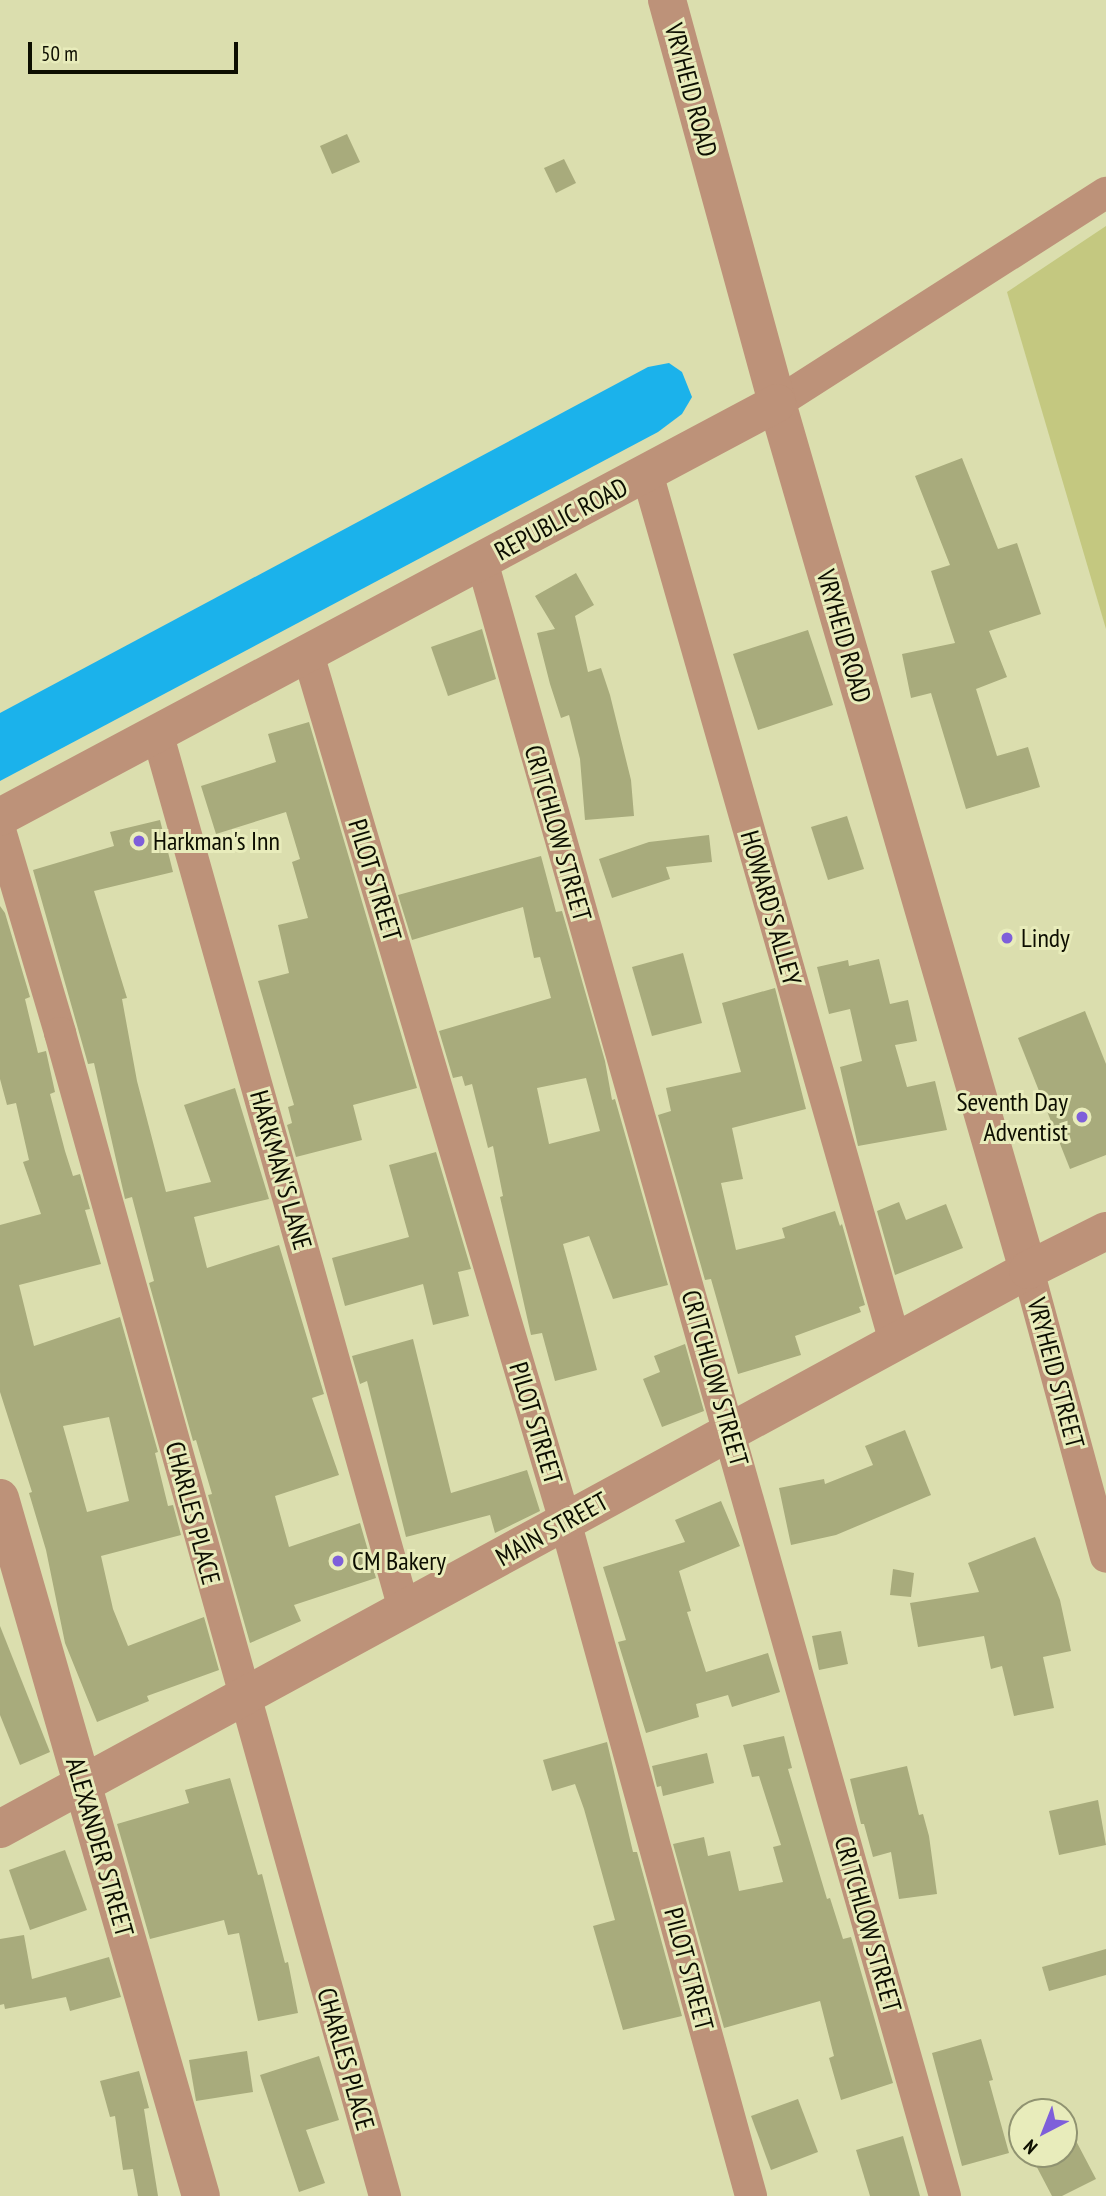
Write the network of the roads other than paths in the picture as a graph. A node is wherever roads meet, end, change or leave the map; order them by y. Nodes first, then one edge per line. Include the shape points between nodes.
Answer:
1 (667, 0) edge
2 (1106, 193) edge
3 (777, 403) junction
4 (648, 473) junction
5 (482, 561) junction
6 (308, 654) junction
7 (157, 732) junction
8 (0, 817) edge
9 (0, 830) edge
10 (1106, 1231) edge
11 (1028, 1270) junction
12 (895, 1342) junction
13 (730, 1432) junction
14 (0, 1498) edge
15 (565, 1521) junction
16 (1106, 1557) edge
17 (404, 1609) junction
18 (244, 1696) junction
19 (81, 1785) junction
20 (0, 1829) edge
21 (201, 2196) edge
22 (385, 2196) edge
23 (751, 2196) edge
24 (944, 2196) edge

1 - 3 street, VRYHEID ROAD
2 - 3 street, REPUBLIC ROAD
3 - 4 street, REPUBLIC ROAD
3 - 11 street, VRYHEID ROAD
4 - 5 street, REPUBLIC ROAD
4 - 12 street, HOWARD'S ALLEY
5 - 6 street, REPUBLIC ROAD
5 - 13 street, CRITCHLOW STREET
6 - 7 street, REPUBLIC ROAD
6 - 15 street, PILOT STREET
7 - 8 street, REPUBLIC ROAD
7 - 17 street, HARKMAN'S LANE
9 - 18 street, CHARLES PLACE
10 - 11 street, MAIN STREET
11 - 12 street, MAIN STREET
11 - 16 street, VRYHEID STREET
12 - 13 street, MAIN STREET
13 - 15 street, MAIN STREET
13 - 24 street, CRITCHLOW STREET
14 - 19 street, ALEXANDER STREET
15 - 17 street, MAIN STREET
15 - 23 street, PILOT STREET
17 - 18 street, MAIN STREET
18 - 19 street, MAIN STREET
18 - 22 street, CHARLES PLACE
19 - 20 street, MAIN STREET
19 - 21 street, ALEXANDER STREET

